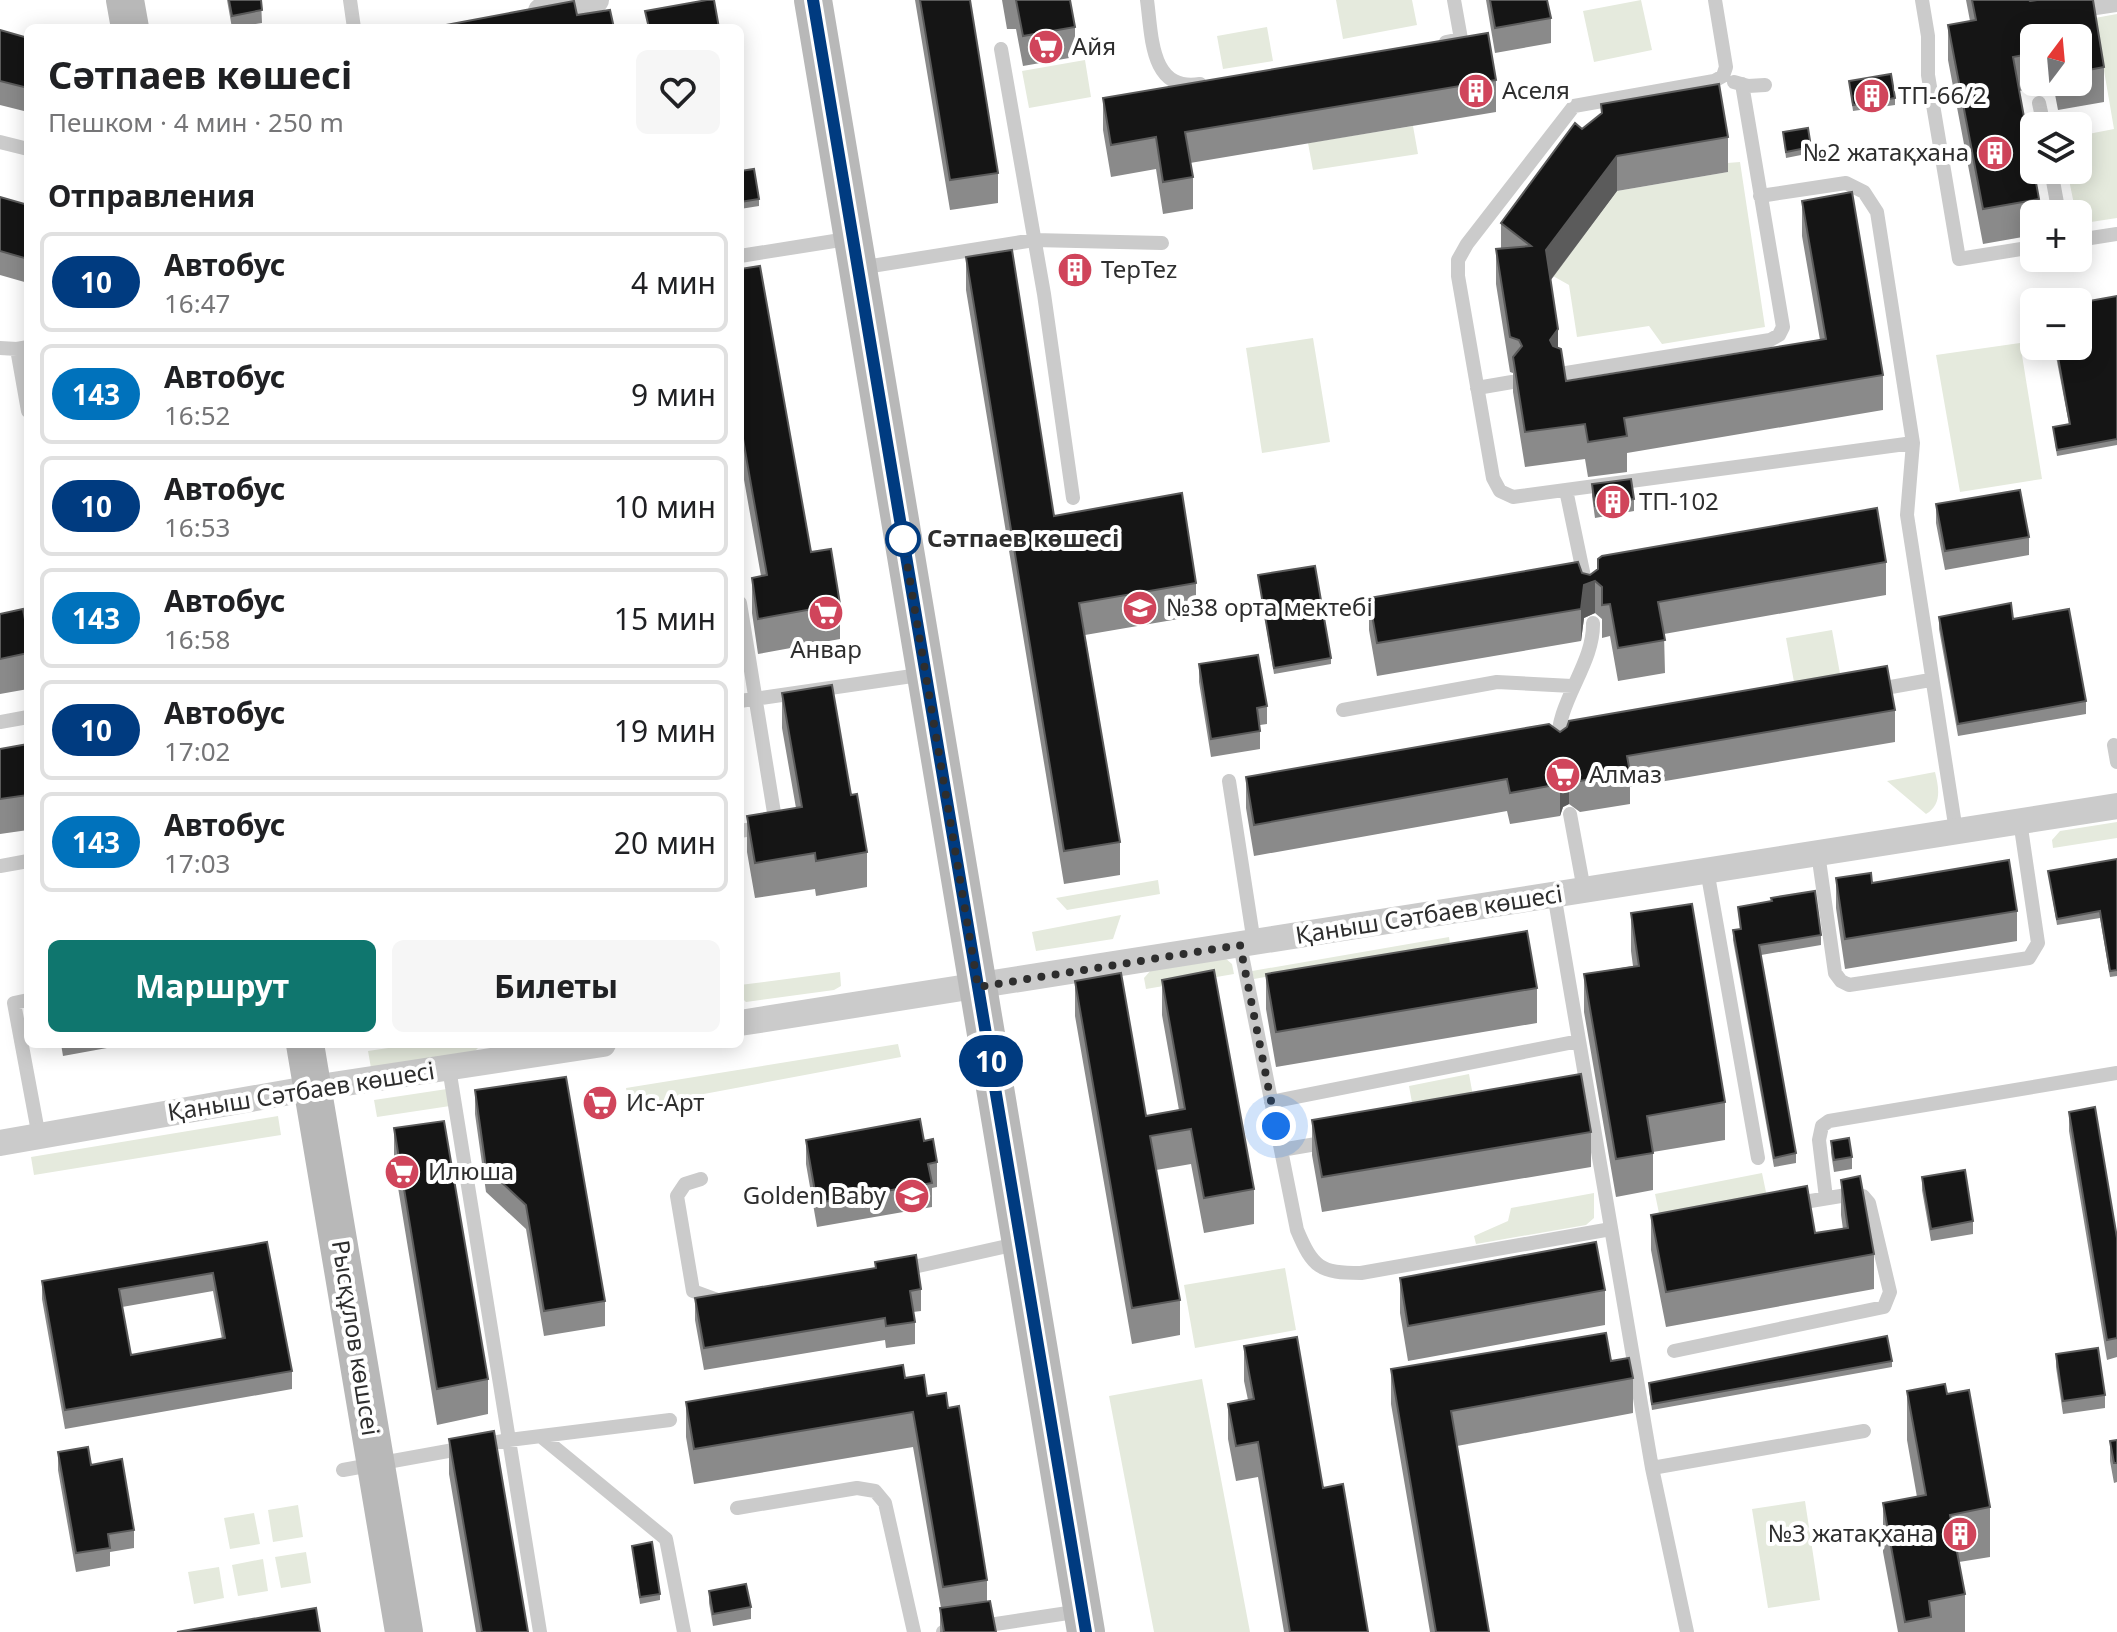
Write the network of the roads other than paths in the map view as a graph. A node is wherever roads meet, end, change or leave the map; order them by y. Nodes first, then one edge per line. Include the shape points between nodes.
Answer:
1 (125, 0) edge
2 (350, 0) edge
3 (596, 0) edge
4 (813, 0) edge
5 (1147, 0) edge
6 (1454, 0) edge
7 (1715, 0) edge
8 (1922, 0) edge
9 (2117, 5) edge
10 (2091, 6) edge
11 (518, 16) edge
12 (129, 24) edge
13 (353, 24) edge
14 (1431, 44) edge
15 (1001, 49) dead end
16 (1723, 76) junction
17 (1218, 81) edge
18 (1742, 84) junction
19 (1765, 85) dead end
20 (2039, 103) dead end
21 (2041, 112) edge
22 (0, 142) edge
23 (24, 148) edge
24 (1760, 196) junction
25 (2117, 234) edge
26 (2092, 238) edge
27 (1034, 240) junction
28 (1162, 243) dead end
29 (2020, 249) edge
30 (856, 253) junction
31 (744, 256) edge
32 (0, 348) edge
33 (22, 348) edge
34 (24, 369) edge
35 (1560, 374) edge
36 (1512, 382) edge
37 (1477, 388) junction
38 (1913, 443) junction
39 (1566, 490) junction
40 (1073, 498) dead end
41 (1589, 598) edge
42 (1593, 623) dead end
43 (744, 627) edge
44 (926, 674) junction
45 (1930, 680) junction
46 (1572, 686) junction
47 (1854, 693) edge
48 (756, 698) junction
49 (744, 700) edge
50 (1343, 710) dead end
51 (24, 718) edge
52 (0, 722) edge
53 (1557, 745) edge
54 (2114, 745) dead end
55 (2117, 762) edge
56 (1229, 781) dead end
57 (2117, 806) edge
58 (1570, 814) dead end
59 (2020, 821) junction
60 (744, 830) edge
61 (1956, 831) junction
62 (1818, 853) junction
63 (24, 862) edge
64 (0, 866) edge
65 (1707, 870) junction
66 (1584, 890) junction
67 (1554, 894) junction
68 (1247, 944) junction
69 (978, 987) junction
70 (24, 1001) edge
71 (744, 1022) edge
72 (1579, 1041) junction
73 (306, 1048) edge
74 (577, 1048) edge
75 (449, 1068) junction
76 (2117, 1073) edge
77 (313, 1088) junction
78 (1271, 1102) junction
79 (39, 1137) junction
80 (1348, 1138) edge
81 (0, 1143) edge
82 (1281, 1150) junction
83 (1758, 1158) dead end
84 (701, 1179) dead end
85 (1826, 1198) junction
86 (1779, 1207) edge
87 (1611, 1229) junction
88 (1021, 1243) junction
89 (885, 1273) edge
90 (746, 1300) edge
91 (1674, 1351) dead end
92 (670, 1420) dead end
93 (1864, 1431) dead end
94 (543, 1438) junction
95 (509, 1440) junction
96 (359, 1467) junction
97 (1652, 1468) junction
98 (737, 1508) dead end
99 (1084, 1622) edge
100 (404, 1632) edge
101 (540, 1632) edge
102 (684, 1632) edge
103 (914, 1632) edge
104 (943, 1632) edge
105 (1687, 1632) edge

1 - 12 street
2 - 13 lane
3 - 11 street
4 - 30 street
5 - 17 lane via 1157,66 1169,80 1187,86
6 - 14 lane via 1461,39
7 - 16 lane
8 - 29 lane via 1928,75 1959,259
9 - 10 lane
15 - 27 lane
16 - 18 lane
16 - 37 lane via 1574,106 1458,260
18 - 19 lane
18 - 24 lane
20 - 21 lane
22 - 23 lane
24 - 35 lane via 1783,327 1779,335
24 - 38 lane via 1846,183 1864,192 1877,212
25 - 26 lane
27 - 28 lane
27 - 30 lane
27 - 40 lane
30 - 31 lane
30 - 44 street
32 - 33 lane
33 - 34 lane
36 - 37 lane
37 - 39 lane via 1500,491 1513,497
38 - 39 lane
38 - 45 lane via 1907,515
39 - 41 lane
42 - 46 lane via 1593,638
43 - 48 lane
44 - 48 lane
44 - 69 street
45 - 47 lane
45 - 61 lane
46 - 50 lane via 1497,682
46 - 53 lane
48 - 49 lane
48 - 60 lane via 776,825
51 - 52 lane
54 - 55 lane
56 - 68 lane
57 - 59 street, Қаныш Сәтбаев көшесі
58 - 66 lane
59 - 61 street, Қаныш Сәтбаев көшесі
59 - 62 lane via 2038,943 2029,958 1849,985 1835,973
61 - 62 street, Қаныш Сәтбаев көшесі
62 - 65 street, Қаныш Сәтбаев көшесі
63 - 64 lane
65 - 66 street, Қаныш Сәтбаев көшесі
65 - 83 lane
66 - 67 street, Қаныш Сәтбаев көшесі
67 - 68 street, Қаныш Сәтбаев көшесі
67 - 72 lane
68 - 69 street, Қаныш Сәтбаев көшесі
68 - 78 lane
69 - 71 street, Қаныш Сәтбаев көшесі
69 - 88 street
70 - 79 lane via 14,1003
72 - 78 lane
72 - 87 lane via 1581,1098
73 - 77 street, Рысқұлов көшсеі
74 - 75 street, Қаныш Сәтбаев көшесі
75 - 77 street, Қаныш Сәтбаев көшесі
75 - 95 lane
76 - 85 lane via 1829,1121 1819,1140
77 - 79 street, Қаныш Сәтбаев көшесі
77 - 96 street, Рысқұлов көшсеі
78 - 82 lane
79 - 81 street, Қаныш Сәтбаев көшесі
80 - 82 lane
82 - 87 lane via 1297,1230 1309,1259 1330,1273 1361,1273
84 - 90 lane via 685,1184 677,1196 693,1291 731,1303
85 - 86 lane
85 - 91 lane via 1853,1194 1869,1203 1890,1292 1884,1307
87 - 97 lane
88 - 89 lane
88 - 99 street
92 - 94 lane
93 - 97 lane
94 - 95 lane
94 - 102 lane via 666,1539
95 - 96 lane
95 - 101 lane
96 - 100 street, Рысқұлов көшсеі
97 - 105 lane
98 - 103 lane via 857,1488 875,1491 885,1503
99 - 104 lane

